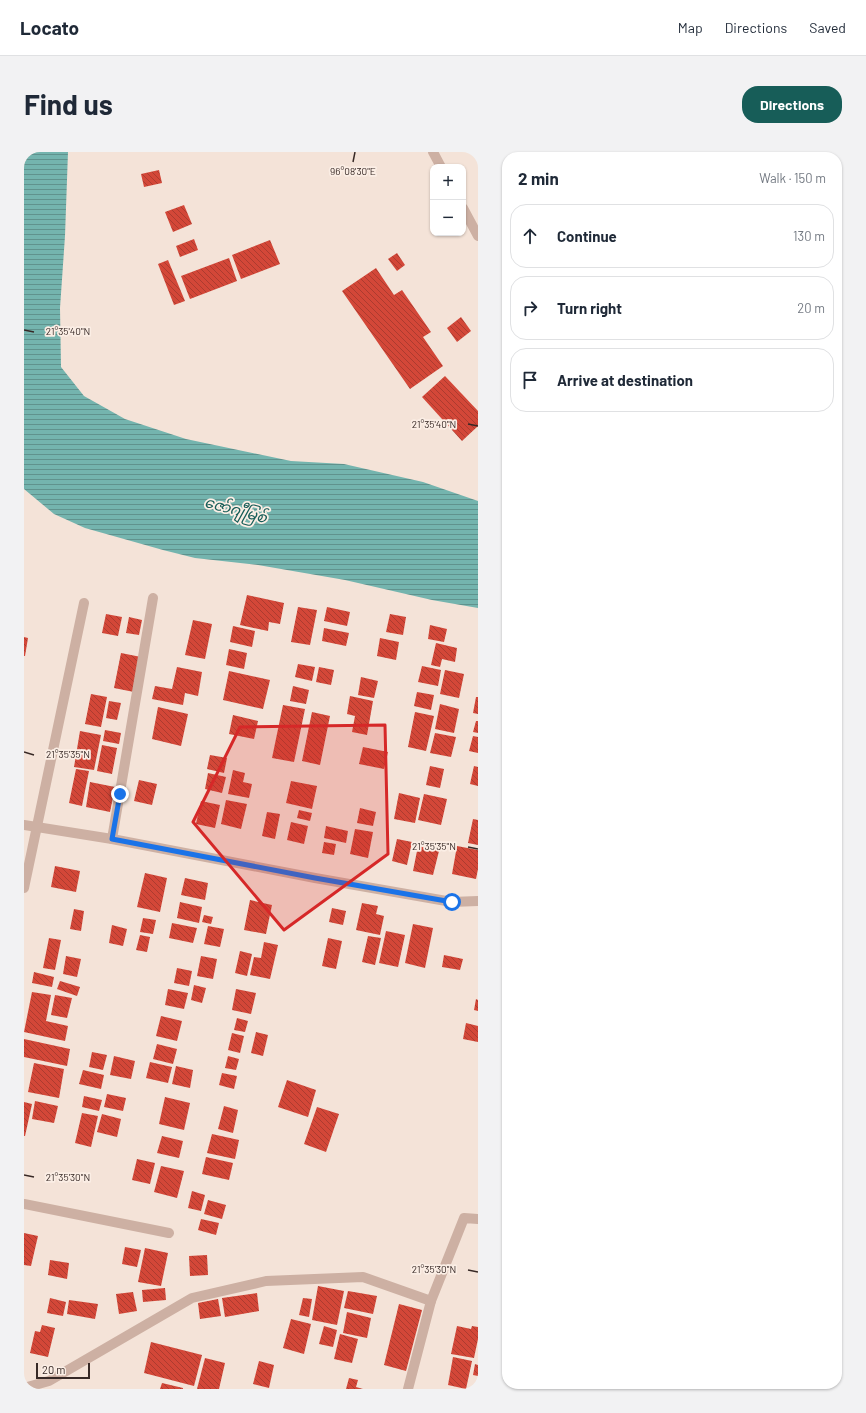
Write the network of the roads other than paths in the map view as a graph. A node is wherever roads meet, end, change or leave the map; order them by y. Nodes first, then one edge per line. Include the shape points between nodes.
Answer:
1 (433, 152) edge
2 (439, 164) edge
3 (466, 214) edge
4 (478, 236) edge
5 (153, 598) dead end
6 (84, 603) dead end
7 (24, 825) edge
8 (37, 828) junction
9 (112, 839) junction
10 (24, 888) edge
11 (478, 901) edge
12 (24, 1204) edge
13 (478, 1219) edge
14 (169, 1233) dead end
15 (431, 1301) junction
16 (24, 1388) edge
17 (408, 1389) edge

1 - 2 street
3 - 4 street
5 - 9 street
6 - 8 street
7 - 8 street
8 - 9 street
8 - 10 street
9 - 11 street via 452,902
12 - 14 street
13 - 15 street via 464,1218
15 - 16 street via 363,1277 266,1281 192,1298 49,1381
15 - 17 street

